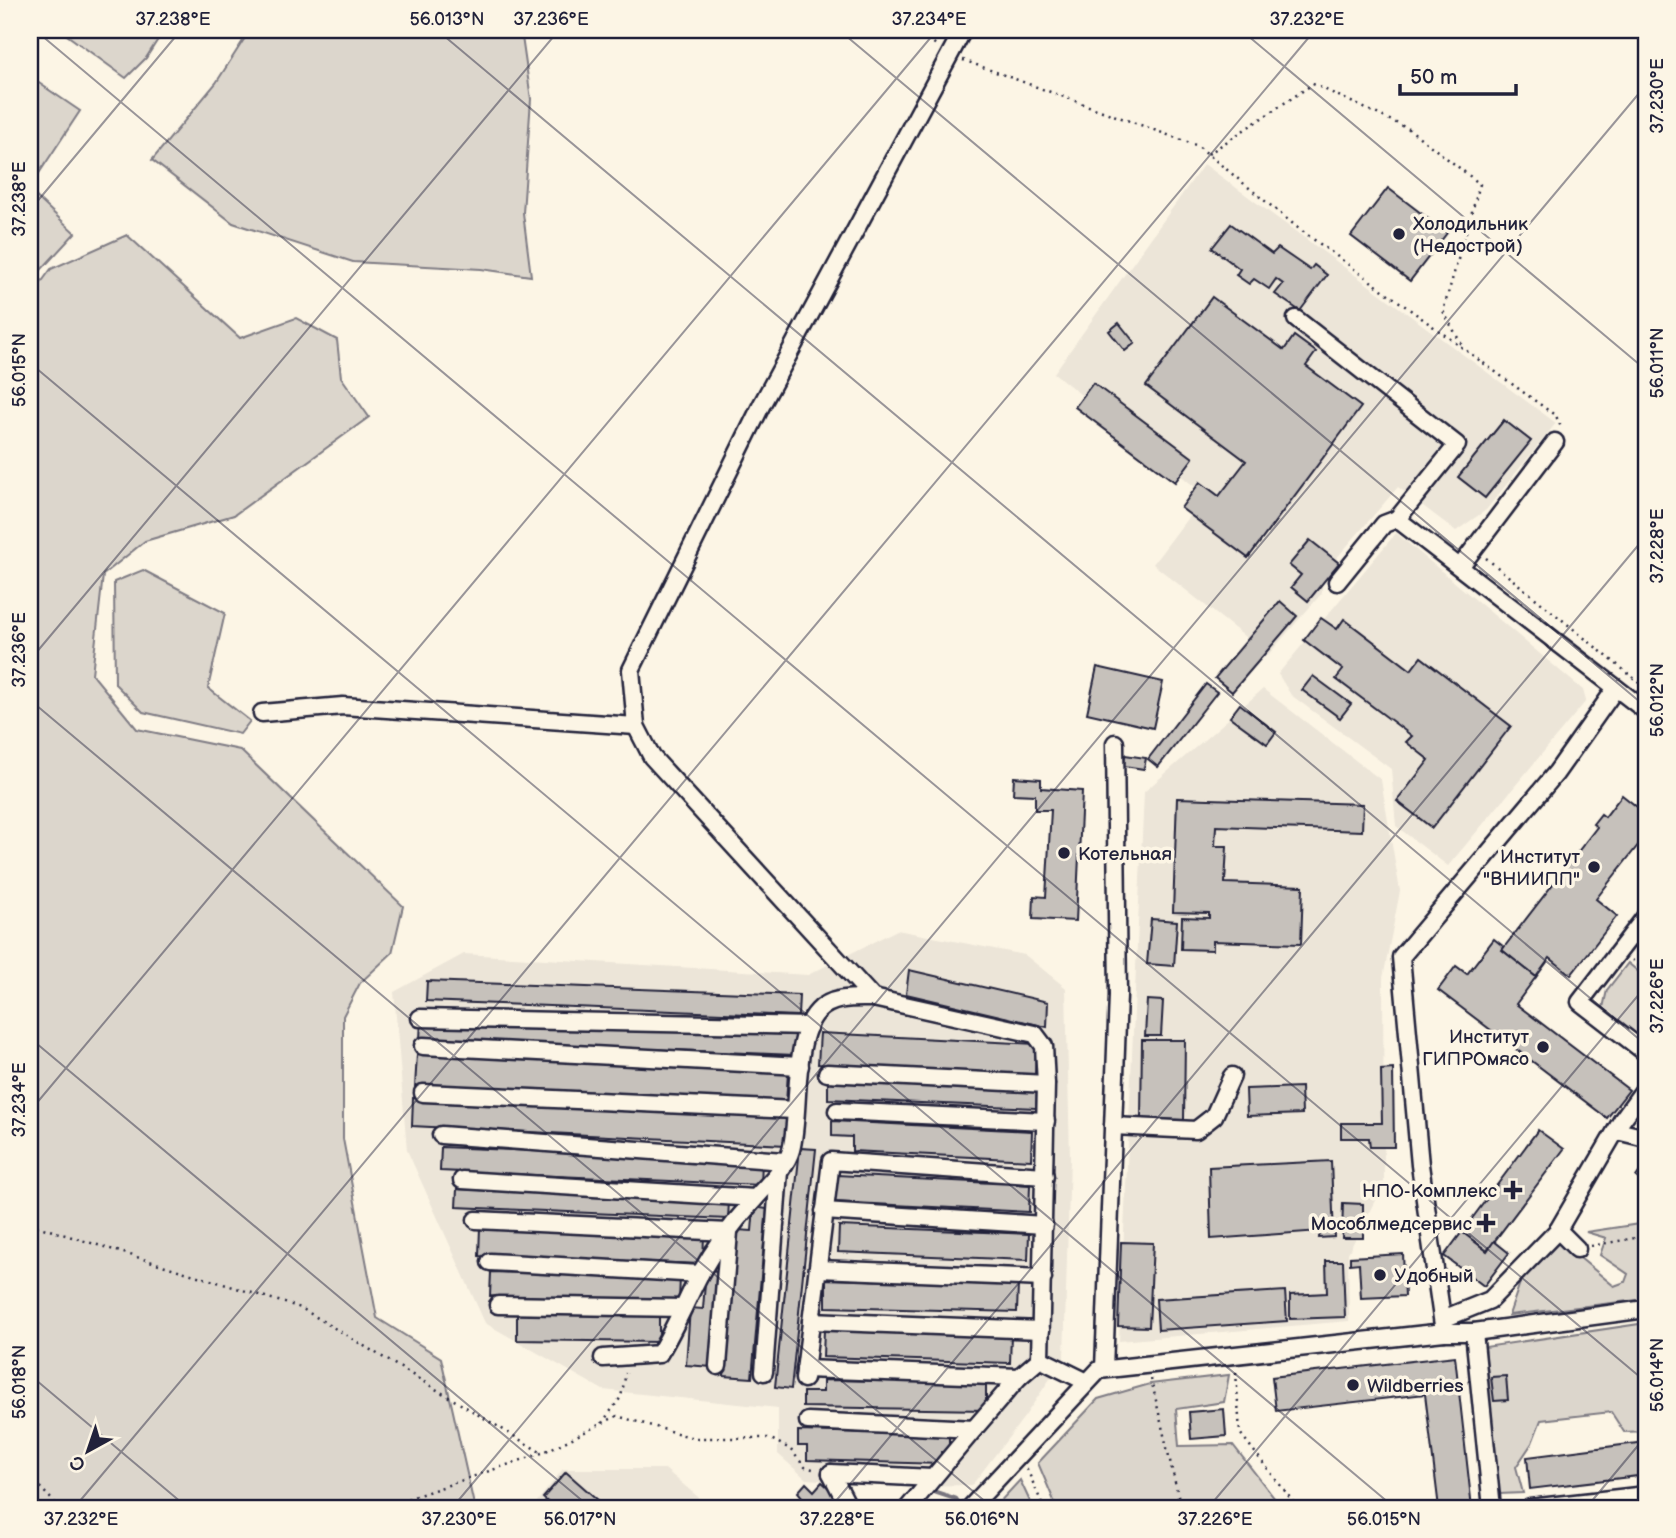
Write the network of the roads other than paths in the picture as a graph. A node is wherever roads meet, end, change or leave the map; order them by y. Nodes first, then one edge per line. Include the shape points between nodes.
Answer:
1 (963, 30) edge
2 (1296, 318) dead end
3 (1558, 435) road end
4 (1396, 519) junction
5 (1460, 567) junction
6 (1337, 582) dead end
7 (1616, 688) junction
8 (1646, 711) edge
9 (262, 713) dead end
10 (636, 726) junction
11 (1115, 743) dead end
12 (1646, 916) edge
13 (873, 998) junction
14 (420, 1018) dead end
15 (809, 1026) junction
16 (423, 1046) dead end
17 (1646, 1053) edge
18 (800, 1066) junction
19 (827, 1073) dead end
20 (1231, 1076) dead end
21 (1046, 1084) junction
22 (1646, 1087) edge
23 (423, 1093) dead end
24 (795, 1110) junction
25 (837, 1111) dead end
26 (1046, 1121) junction
27 (1113, 1126) junction
28 (1617, 1131) junction
29 (441, 1135) dead end
30 (1646, 1138) edge
31 (782, 1166) junction
32 (1045, 1176) junction
33 (461, 1180) dead end
34 (755, 1198) junction
35 (824, 1211) junction
36 (476, 1220) dead end
37 (1044, 1225) junction
38 (1558, 1230) junction
39 (729, 1232) junction
40 (1577, 1249) road end
41 (490, 1262) dead end
42 (818, 1269) junction
43 (700, 1274) junction
44 (1043, 1278) junction
45 (498, 1305) dead end
46 (683, 1308) junction
47 (1646, 1309) edge
48 (811, 1321) junction
49 (1444, 1325) junction
50 (1041, 1330) junction
51 (1474, 1332) junction
52 (603, 1358) dead end
53 (1041, 1360) junction
54 (718, 1366) dead end
55 (764, 1371) dead end
56 (1097, 1374) junction
57 (1020, 1377) junction
58 (808, 1421) dead end
59 (974, 1429) junction
60 (932, 1478) junction
61 (1646, 1495) edge
62 (849, 1508) edge
63 (908, 1508) edge
64 (970, 1508) edge
65 (1492, 1508) edge
66 (1530, 1508) edge

1 - 10 street via 762,404 631,670
2 - 4 street via 1457,445
3 - 5 street
4 - 5 street
4 - 6 street via 1384,524
5 - 7 street
7 - 8 street
7 - 49 street via 1556,773 1401,957 1420,1165
9 - 10 street via 342,706
10 - 13 street via 652,757
11 - 27 street via 1118,995
12 - 17 street via 1580,1002
13 - 15 street via 827,1003
13 - 21 street via 1035,1034 1044,1046
14 - 15 street
15 - 18 street
16 - 18 street
18 - 24 street
19 - 21 street
20 - 27 street via 1214,1116 1196,1130
21 - 26 street
22 - 28 street
23 - 24 street
24 - 31 street via 791,1152
25 - 26 street
26 - 32 street
27 - 56 street
28 - 30 street
28 - 38 street
29 - 31 street
31 - 34 street
31 - 55 street
32 - 35 street via 831,1161
32 - 37 street
33 - 34 street
34 - 39 street
35 - 37 street
35 - 42 street
36 - 39 street
37 - 44 street
38 - 40 street
38 - 49 street via 1490,1300
39 - 43 street
39 - 54 street
41 - 43 street
42 - 44 street
42 - 48 street
43 - 46 street
44 - 50 street
45 - 46 street
46 - 52 street via 659,1354
47 - 51 street
48 - 50 street
48 - 57 street via 804,1374
49 - 51 street
49 - 56 street
50 - 53 street
51 - 65 street
53 - 56 street
53 - 57 street
56 - 64 street
57 - 59 street
58 - 59 street
59 - 60 street
60 - 62 street via 831,1473
60 - 63 street
61 - 66 street

